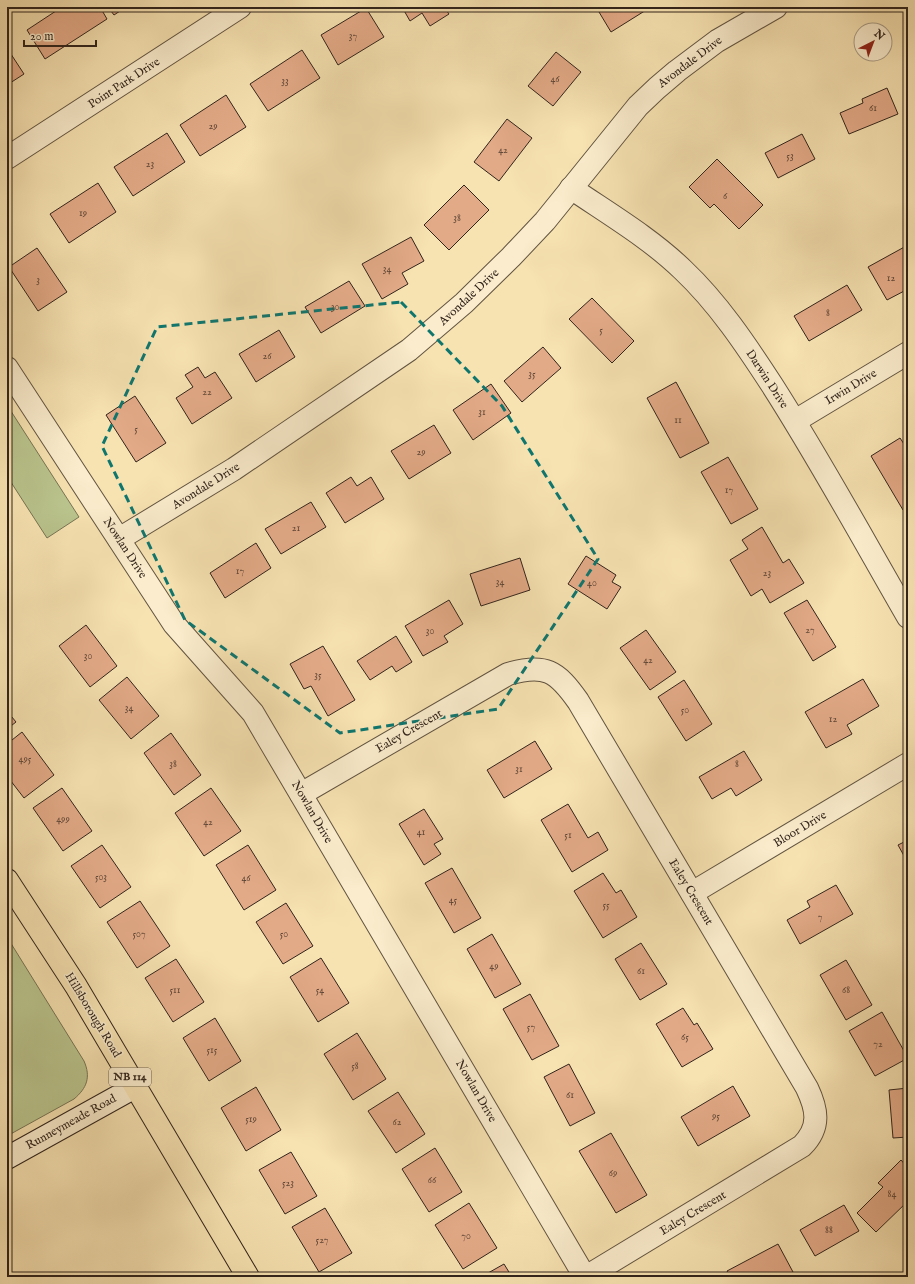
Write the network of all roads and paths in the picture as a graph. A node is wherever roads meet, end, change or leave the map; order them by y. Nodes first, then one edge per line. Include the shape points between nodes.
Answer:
1 (240, 7) edge
2 (776, 7) edge
3 (7, 158) edge
4 (571, 188) junction
5 (908, 354) edge
6 (7, 368) edge
7 (795, 421) junction
8 (119, 539) junction
9 (908, 617) edge
10 (908, 764) edge
11 (301, 794) junction
12 (7, 880) edge
13 (692, 893) junction
14 (135, 1087) junction
15 (7, 1158) edge
16 (248, 1277) edge
17 (586, 1277) edge

1 - 3 street, Point Park Drive
2 - 4 street, Avondale Drive via 717,41 676,71 638,106
4 - 7 street, Darwin Drive via 651,243 685,271 725,318
4 - 8 street, Avondale Drive via 511,257 464,303 409,350 234,469
5 - 7 street, Irwin Drive
6 - 8 street, Nowlan Drive
7 - 9 street, Darwin Drive
8 - 11 street, Nowlan Drive via 174,624 253,713
10 - 13 street, Bloor Drive
11 - 13 street, Ealey Crescent via 508,674 524,669 547,670 569,688 578,701
11 - 17 street, Nowlan Drive
12 - 14 main road, Hillsborough Road / NB 114 via 76,986
13 - 17 street, Ealey Crescent via 807,1088 814,1102 816,1116 813,1129 808,1140 795,1151
14 - 15 street, Runneymeade Road
14 - 16 main road, Hillsborough Road / NB 114

